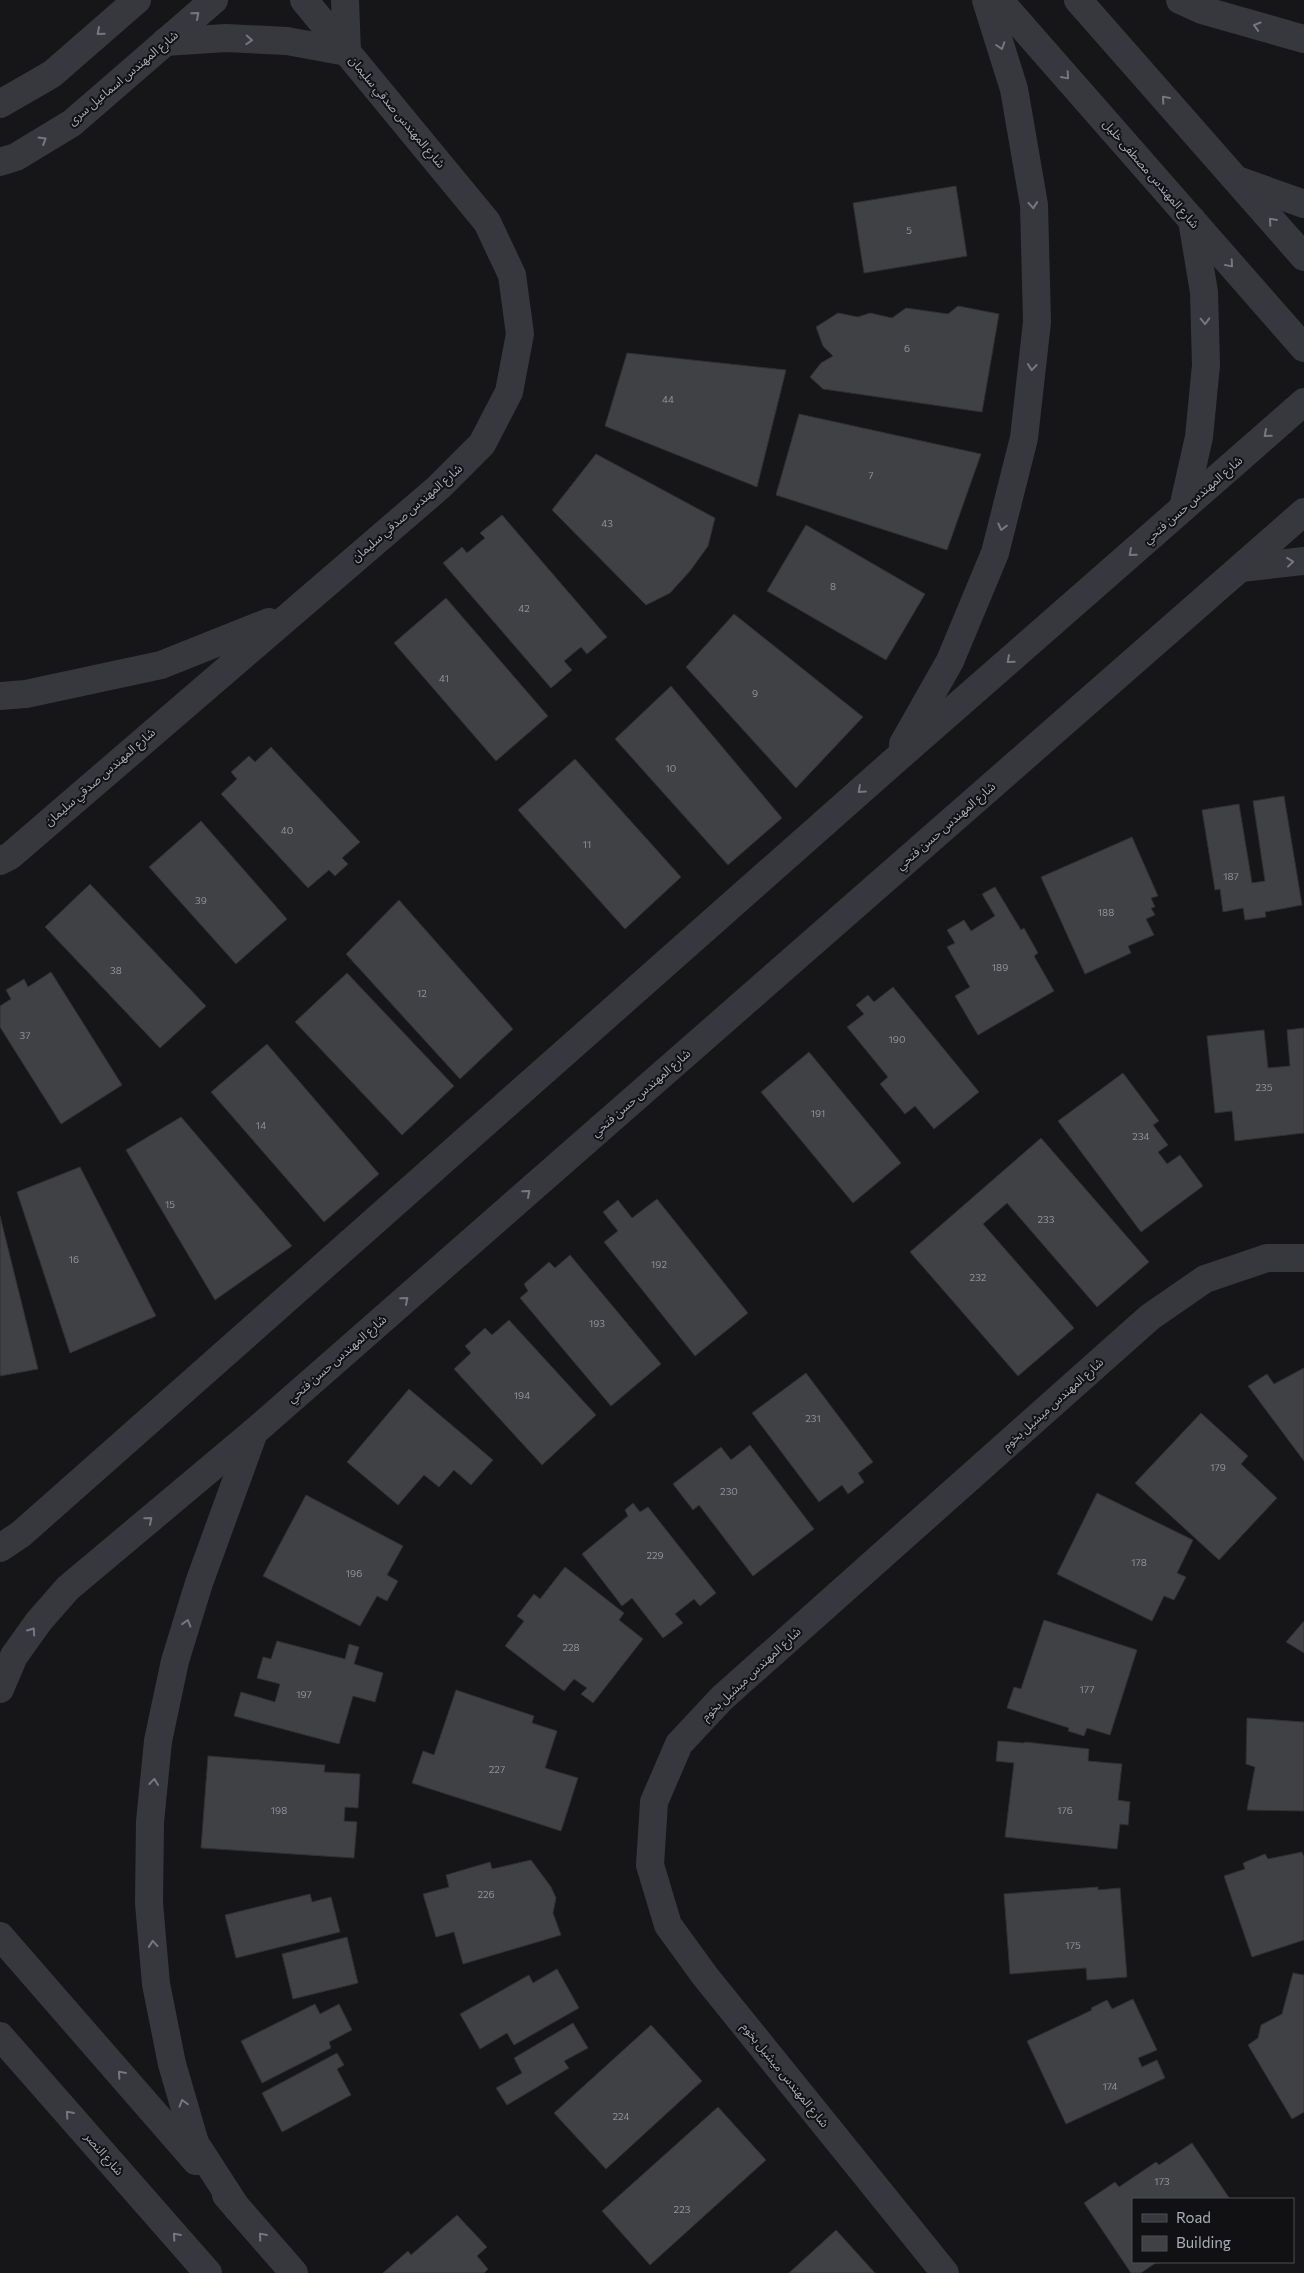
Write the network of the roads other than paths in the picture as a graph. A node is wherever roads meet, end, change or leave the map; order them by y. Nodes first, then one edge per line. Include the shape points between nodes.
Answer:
1 (214, 0) edge
2 (304, 0) edge
3 (345, 0) edge
4 (986, 0) edge
5 (999, 0) edge
6 (1078, 0) edge
7 (1180, 0) edge
8 (133, 2) edge
9 (1304, 39) edge
10 (165, 42) junction
11 (347, 52) junction
12 (0, 104) edge
13 (0, 162) edge
14 (1236, 180) junction
15 (1304, 204) edge
16 (1192, 220) junction
17 (1304, 257) edge
18 (1304, 348) edge
19 (1304, 402) edge
20 (1184, 508) junction
21 (1304, 512) edge
22 (1304, 561) edge
23 (1240, 568) junction
24 (289, 614) junction
25 (0, 696) edge
26 (892, 763) junction
27 (0, 861) edge
28 (1304, 1258) edge
29 (254, 1432) junction
30 (0, 1548) edge
31 (7, 1656) edge
32 (0, 1689) edge
33 (4, 1938) edge
34 (0, 2036) edge
35 (237, 2208) junction
36 (208, 2273) edge
37 (294, 2273) edge
38 (945, 2273) edge

10 -> 1 street, شارع المهندس اسماعيل سرى
2 - 11 street, شارع المهندس صدقي سليمان
3 - 11 street
4 -> 26 street via 1014,89 1034,205 1037,322 1024,438 995,553 950,661
5 -> 16 street, شارع المهندس مصطفى خليل
14 -> 6 street
9 -> 7 street via 1202,10
8 -> 12 street via 52,74
10 -> 11 street via 226,38 278,41
13 -> 10 street, شارع المهندس اسماعيل سرى via 16,157 72,123
11 - 24 street, شارع المهندس صدقي سليمان via 487,222 512,275 520,334 509,392 482,444 439,487
14 - 15 street
17 -> 14 street
16 -> 18 street, شارع المهندس مصطفى خليل
16 -> 20 street via 1204,292 1206,365 1199,437
19 -> 20 street, شارع المهندس حسن فتحي
20 -> 26 street, شارع المهندس حسن فتحي
21 - 23 street, شارع المهندس حسن فتحي
23 -> 22 street
29 -> 23 street, شارع المهندس حسن فتحي
24 - 25 street via 160,665 26,694
24 - 27 street, شارع المهندس صدقي سليمان via 10,856
26 -> 30 street, شارع المهندس حسن فتحي via 21,1534
28 - 38 street, شارع المهندس ميشيل بخوم via 1267,1258 1205,1279 1150,1317 722,1698 679,1744 654,1802 650,1865 668,1925 705,1976
31 -> 29 street, شارع المهندس حسن فتحي via 68,1588
35 -> 29 street via 195,2143 172,2064 156,1984 149,1903 150,1822 158,1741 175,1661 199,1583
31 - 32 street, شارع المهندس حسن فتحي
35 -> 33 street
36 -> 34 street, شارع النصر
37 -> 35 street

